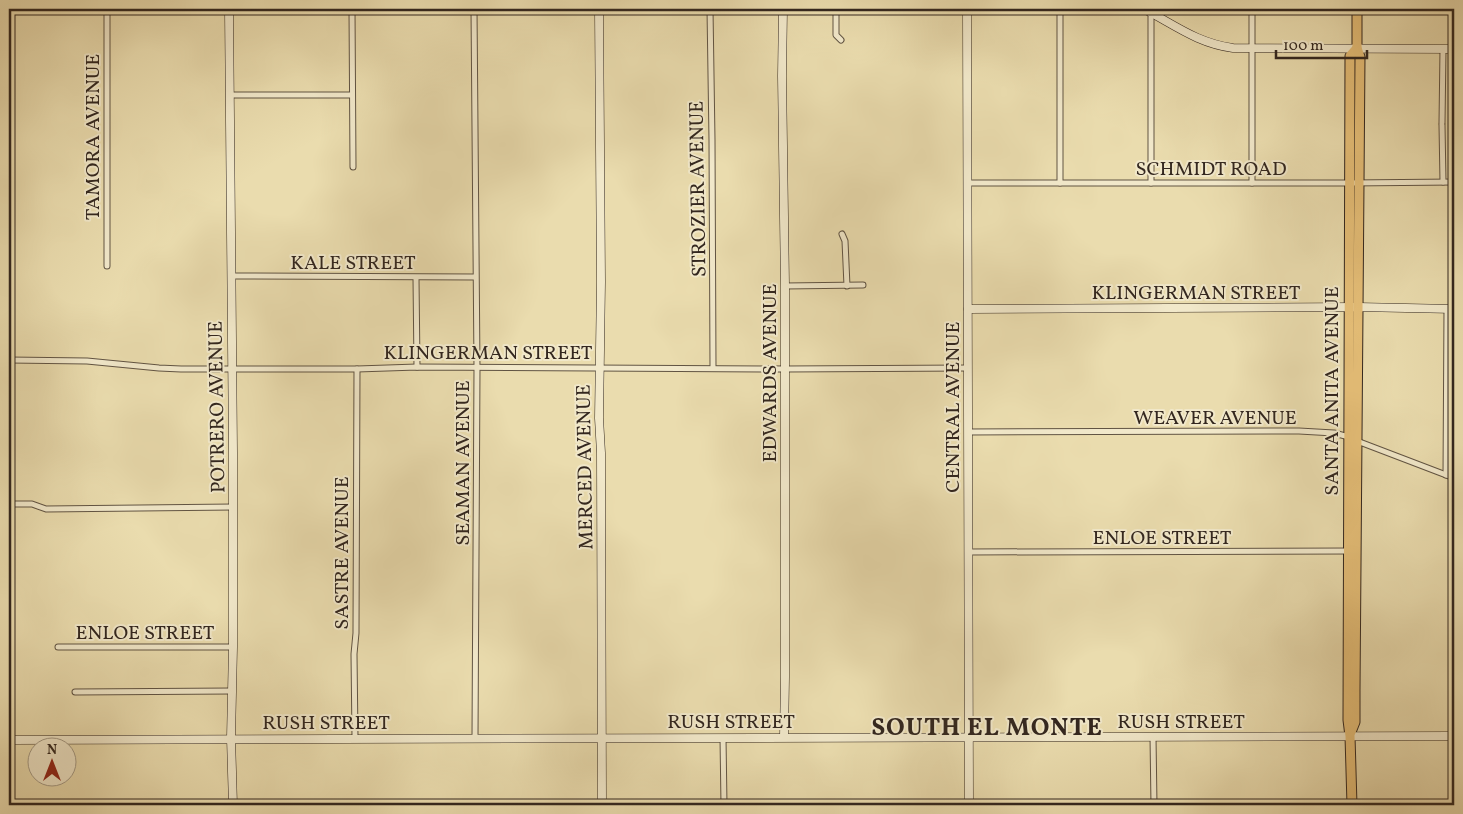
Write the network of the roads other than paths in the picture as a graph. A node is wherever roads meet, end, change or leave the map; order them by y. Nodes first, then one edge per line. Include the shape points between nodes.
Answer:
1 (106, 9) edge
2 (230, 9) edge
3 (352, 9) edge
4 (474, 9) edge
5 (599, 9) edge
6 (710, 9) edge
7 (783, 9) edge
8 (836, 9) edge
9 (967, 9) edge
10 (1060, 9) edge
11 (1252, 9) edge
12 (1357, 9) edge
13 (1149, 10) edge
14 (841, 40) dead end
15 (1252, 48) junction
16 (1357, 48) junction
17 (1443, 49) junction
18 (1454, 49) edge
19 (230, 95) junction
20 (352, 95) junction
21 (352, 167) dead end
22 (1443, 182) junction
23 (1454, 182) edge
24 (967, 183) junction
25 (1060, 183) junction
26 (1152, 183) junction
27 (1252, 183) junction
28 (1354, 183) junction
29 (842, 234) dead end
30 (107, 266) dead end
31 (231, 276) junction
32 (475, 277) junction
33 (416, 278) junction
34 (863, 285) dead end
35 (785, 286) junction
36 (848, 286) junction
37 (968, 308) junction
38 (1353, 308) junction
39 (1451, 309) edge
40 (9, 360) edge
41 (417, 367) junction
42 (477, 368) junction
43 (599, 368) junction
44 (713, 368) junction
45 (968, 368) junction
46 (232, 369) junction
47 (357, 369) junction
48 (785, 369) junction
49 (968, 432) junction
50 (1353, 439) junction
51 (1446, 475) junction
52 (1454, 478) edge
53 (9, 504) edge
54 (233, 507) junction
55 (1352, 551) junction
56 (969, 552) junction
57 (233, 646) junction
58 (58, 647) dead end
59 (232, 691) junction
60 (75, 692) dead end
61 (1350, 736) junction
62 (1454, 736) edge
63 (784, 737) junction
64 (969, 737) junction
65 (1153, 737) junction
66 (231, 738) junction
67 (355, 738) junction
68 (476, 738) junction
69 (602, 738) junction
70 (723, 738) junction
71 (9, 740) edge
72 (233, 805) edge
73 (602, 805) edge
74 (724, 805) edge
75 (969, 805) edge
76 (1154, 805) edge
77 (1352, 805) edge

1 - 30 street, TAMORA AVENUE
2 - 19 street, POTRERO AVENUE
3 - 20 street
4 - 32 street, SEAMAN AVENUE
5 - 43 street, MERCED AVENUE
6 - 44 street, STROZIER AVENUE
7 - 35 street, EDWARDS AVENUE
8 - 14 street via 836,35
9 - 24 street, CENTRAL AVENUE
10 - 25 street
11 - 15 street
12 - 16 main road, SANTA ANITA AVENUE
13 - 15 street via 1203,41 1217,46
13 - 26 street
15 - 16 street
15 - 27 street
16 - 17 street
16 - 28 main road, SANTA ANITA AVENUE via 1350,56
17 - 18 street
17 - 22 street
19 - 20 street
19 - 31 street, POTRERO AVENUE
20 - 21 street
22 - 23 street, SCHMIDT ROAD
22 - 28 street, SCHMIDT ROAD
24 - 25 street, SCHMIDT ROAD
24 - 37 street, CENTRAL AVENUE
25 - 26 street, SCHMIDT ROAD
26 - 27 street, SCHMIDT ROAD
27 - 28 street, SCHMIDT ROAD
28 - 38 main road, SANTA ANITA AVENUE
29 - 36 street
31 - 33 street, KALE STREET
31 - 46 street, POTRERO AVENUE
32 - 33 street, KALE STREET
32 - 42 street, SEAMAN AVENUE
33 - 41 street
34 - 36 street
35 - 36 street
35 - 48 street, EDWARDS AVENUE
37 - 38 street, KLINGERMAN STREET
37 - 45 street, CENTRAL AVENUE
38 - 39 street, KLINGERMAN STREET
38 - 50 main road, SANTA ANITA AVENUE
39 - 51 street
40 - 46 street, KLINGERMAN STREET
41 - 42 street, KLINGERMAN STREET
41 - 47 street, KLINGERMAN STREET
42 - 43 street, KLINGERMAN STREET
42 - 68 street, SEAMAN AVENUE
43 - 44 street, KLINGERMAN STREET
43 - 69 street, MERCED AVENUE
44 - 48 street, KLINGERMAN STREET
45 - 48 street, KLINGERMAN STREET
45 - 49 street, CENTRAL AVENUE
46 - 47 street, KLINGERMAN STREET
46 - 54 street, POTRERO AVENUE
47 - 67 street, SASTRE AVENUE
48 - 63 street, EDWARDS AVENUE
49 - 50 street, WEAVER AVENUE via 1303,431 1334,433
49 - 56 street, CENTRAL AVENUE
50 - 51 street, WEAVER AVENUE
50 - 55 main road, SANTA ANITA AVENUE
51 - 52 street, WEAVER AVENUE
53 - 54 street via 32,504 46,509
54 - 57 street, POTRERO AVENUE
55 - 56 street, ENLOE STREET
55 - 61 main road, SANTA ANITA AVENUE
56 - 64 street, CENTRAL AVENUE
57 - 58 street, ENLOE STREET
57 - 59 street, POTRERO AVENUE
59 - 60 street
59 - 66 street, POTRERO AVENUE
61 - 62 street, RUSH STREET
61 - 65 street, RUSH STREET
61 - 77 main road, SANTA ANITA AVENUE
63 - 64 street, RUSH STREET
63 - 70 street, RUSH STREET
64 - 65 street, RUSH STREET
64 - 75 street, CENTRAL AVENUE
65 - 76 street
66 - 67 street, RUSH STREET
66 - 71 street, RUSH STREET
66 - 72 street, POTRERO AVENUE
67 - 68 street, RUSH STREET
68 - 69 street, RUSH STREET
69 - 70 street, RUSH STREET
69 - 73 street, MERCED AVENUE
70 - 74 street

